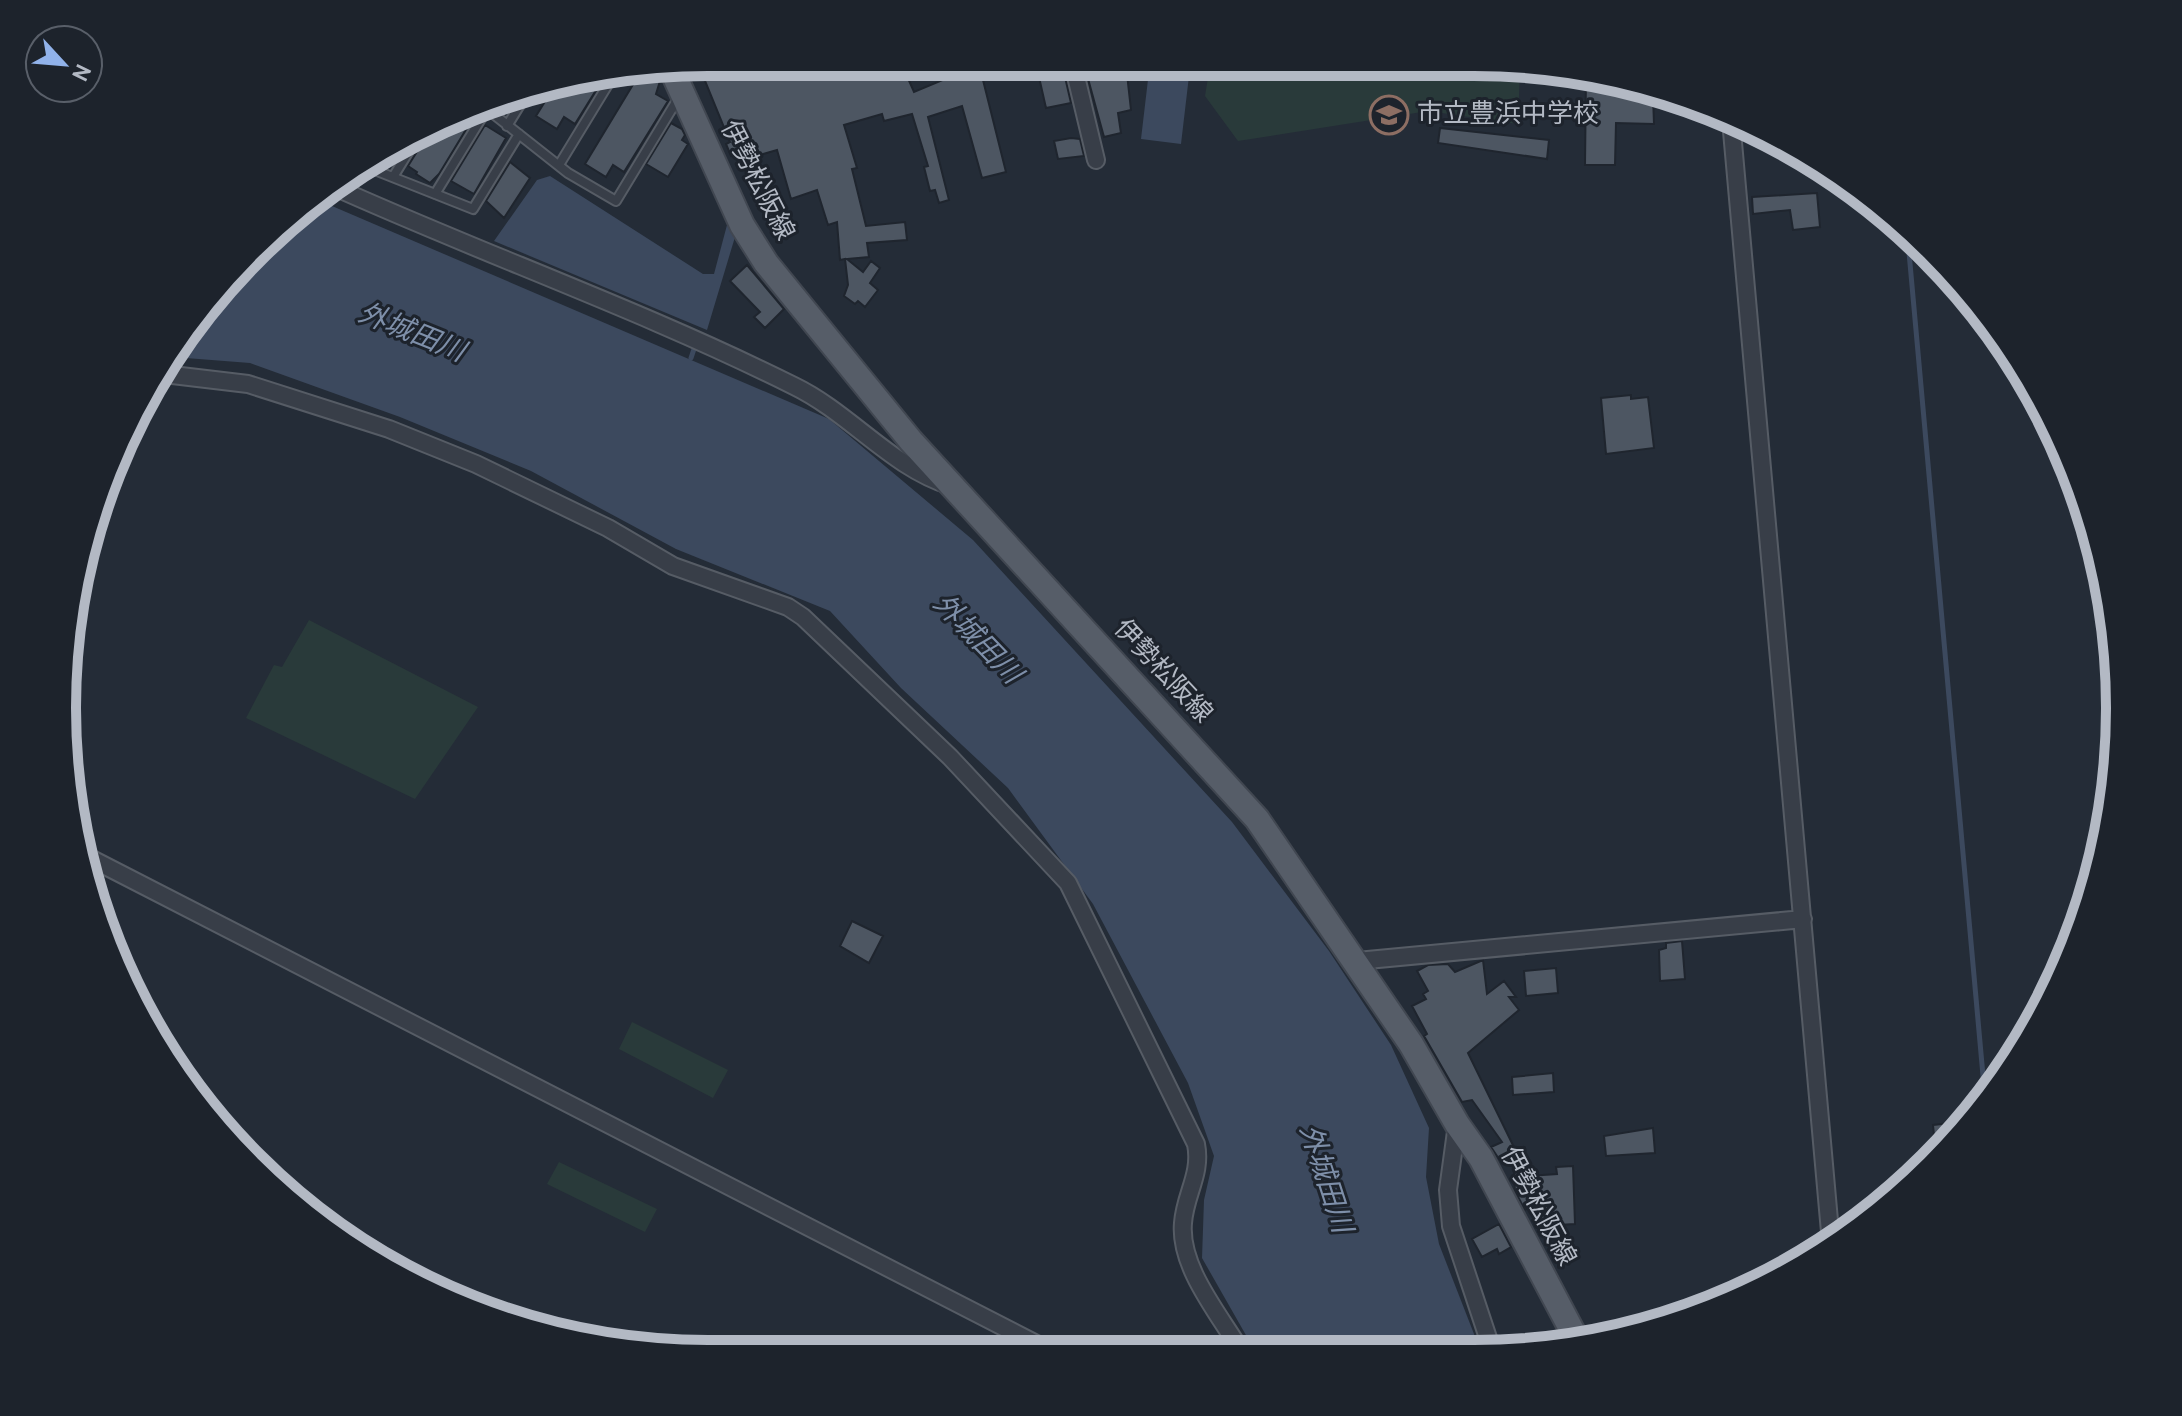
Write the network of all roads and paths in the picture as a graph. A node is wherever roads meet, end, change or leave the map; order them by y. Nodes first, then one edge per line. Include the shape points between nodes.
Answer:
1 (1076, 76) edge
2 (675, 77) edge
3 (608, 84) edge
4 (684, 97) junction
5 (520, 105) edge
6 (493, 114) edge
7 (477, 120) edge
8 (507, 126) junction
9 (1732, 131) edge
10 (519, 134) junction
11 (408, 152) edge
12 (1096, 160) dead end
13 (559, 165) junction
14 (377, 171) edge
15 (393, 177) junction
16 (345, 191) edge
17 (435, 194) junction
18 (172, 375) edge
19 (953, 487) junction
20 (95, 861) edge
21 (1803, 919) junction
22 (1357, 961) junction
23 (1457, 1124) junction
24 (1830, 1230) edge
25 (1573, 1332) edge
26 (1029, 1340) edge
27 (1235, 1340) edge
28 (1489, 1340) edge

1 - 12 street
2 - 4 main road, 伊勢松阪線
3 - 13 lane
4 - 13 lane via 616,201
4 - 19 main road, 伊勢松阪線 via 742,225 766,263
5 - 8 lane
6 - 8 lane
7 - 17 lane
8 - 10 lane
9 - 21 street
10 - 13 lane
10 - 17 lane via 473,209
11 - 15 lane
14 - 15 lane
15 - 17 lane
16 - 19 street via 644,316 794,386 828,404 925,478
18 - 27 street via 248,384 389,429 476,464 673,566 803,617 950,757 1068,883 1196,1144 1200,1164 1183,1220 1183,1241 1188,1260
19 - 22 main road, 伊勢松阪線 via 1232,788
20 - 26 street
21 - 22 street
21 - 24 street
22 - 23 main road, 伊勢松阪線
23 - 25 main road, 伊勢松阪線
23 - 28 street via 1448,1190 1451,1226

